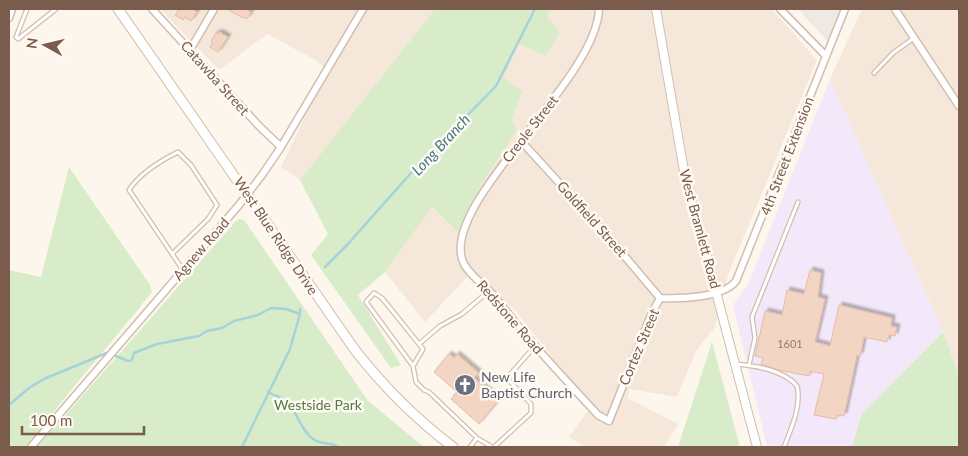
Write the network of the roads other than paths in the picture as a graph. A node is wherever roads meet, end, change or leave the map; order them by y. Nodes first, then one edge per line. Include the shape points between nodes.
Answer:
1 (12, 9) edge
2 (26, 9) edge
3 (56, 9) edge
4 (118, 9) edge
5 (152, 9) edge
6 (214, 9) edge
7 (364, 9) edge
8 (600, 9) edge
9 (656, 9) edge
10 (780, 9) edge
11 (845, 9) edge
12 (895, 9) edge
13 (9, 18) edge
14 (914, 38) junction
15 (190, 50) junction
16 (826, 56) junction
17 (874, 73) dead end
18 (959, 106) edge
19 (521, 141) junction
20 (280, 146) junction
21 (247, 194) junction
22 (798, 202) dead end
23 (461, 250) joint
24 (172, 254) junction
25 (183, 270) junction
26 (489, 291) junction
27 (717, 293) junction
28 (660, 298) junction
29 (419, 344) junction
30 (535, 345) junction
31 (736, 363) junction
32 (749, 365) junction
33 (412, 366) junction
34 (609, 422) joint
35 (477, 438) junction
36 (31, 447) edge
37 (453, 447) edge
38 (470, 447) edge
39 (493, 447) edge
40 (757, 447) edge
41 (784, 447) edge

1 - 13 street
2 - 3 lane via 18,39
4 - 21 main road, West Blue Ridge Drive
5 - 15 street, Catawba Street
6 - 15 street
7 - 20 street, Agnew Road
8 - 19 street, Creole Street via 596,27 563,88
9 - 27 street, West Bramlett Road via 684,171
10 - 16 street
11 - 16 street, 4th Street Extension
12 - 14 street
14 - 17 lane via 893,53
14 - 18 street
15 - 20 street, Catawba Street
16 - 27 street, 4th Street Extension via 736,281
19 - 23 street, Creole Street via 482,193 466,226
19 - 28 street, Goldfield Street
20 - 21 street, Agnew Road
21 - 25 street, Agnew Road
21 - 37 main road, West Blue Ridge Drive via 366,364 410,410
22 - 32 lane via 752,317 755,338
23 - 26 street, Redstone Road via 466,266
24 - 24 lane via 129,190 134,181 178,152 191,165 217,205 208,219
24 - 25 lane
25 - 36 street, Agnew Road
26 - 29 lane
26 - 30 street, Redstone Road
27 - 28 street, Cortez Street
27 - 31 street, West Bramlett Road
28 - 34 street, Cortez Street via 650,315
29 - 33 lane via 423,349
29 - 33 lane via 382,298 374,293 366,302
30 - 34 street, Redstone Road via 598,415
30 - 39 lane via 507,378 531,404 531,413
31 - 32 lane
31 - 40 street, West Bramlett Road
32 - 41 lane via 775,372 797,386 798,402
33 - 35 lane via 416,382
35 - 38 lane
35 - 39 lane

